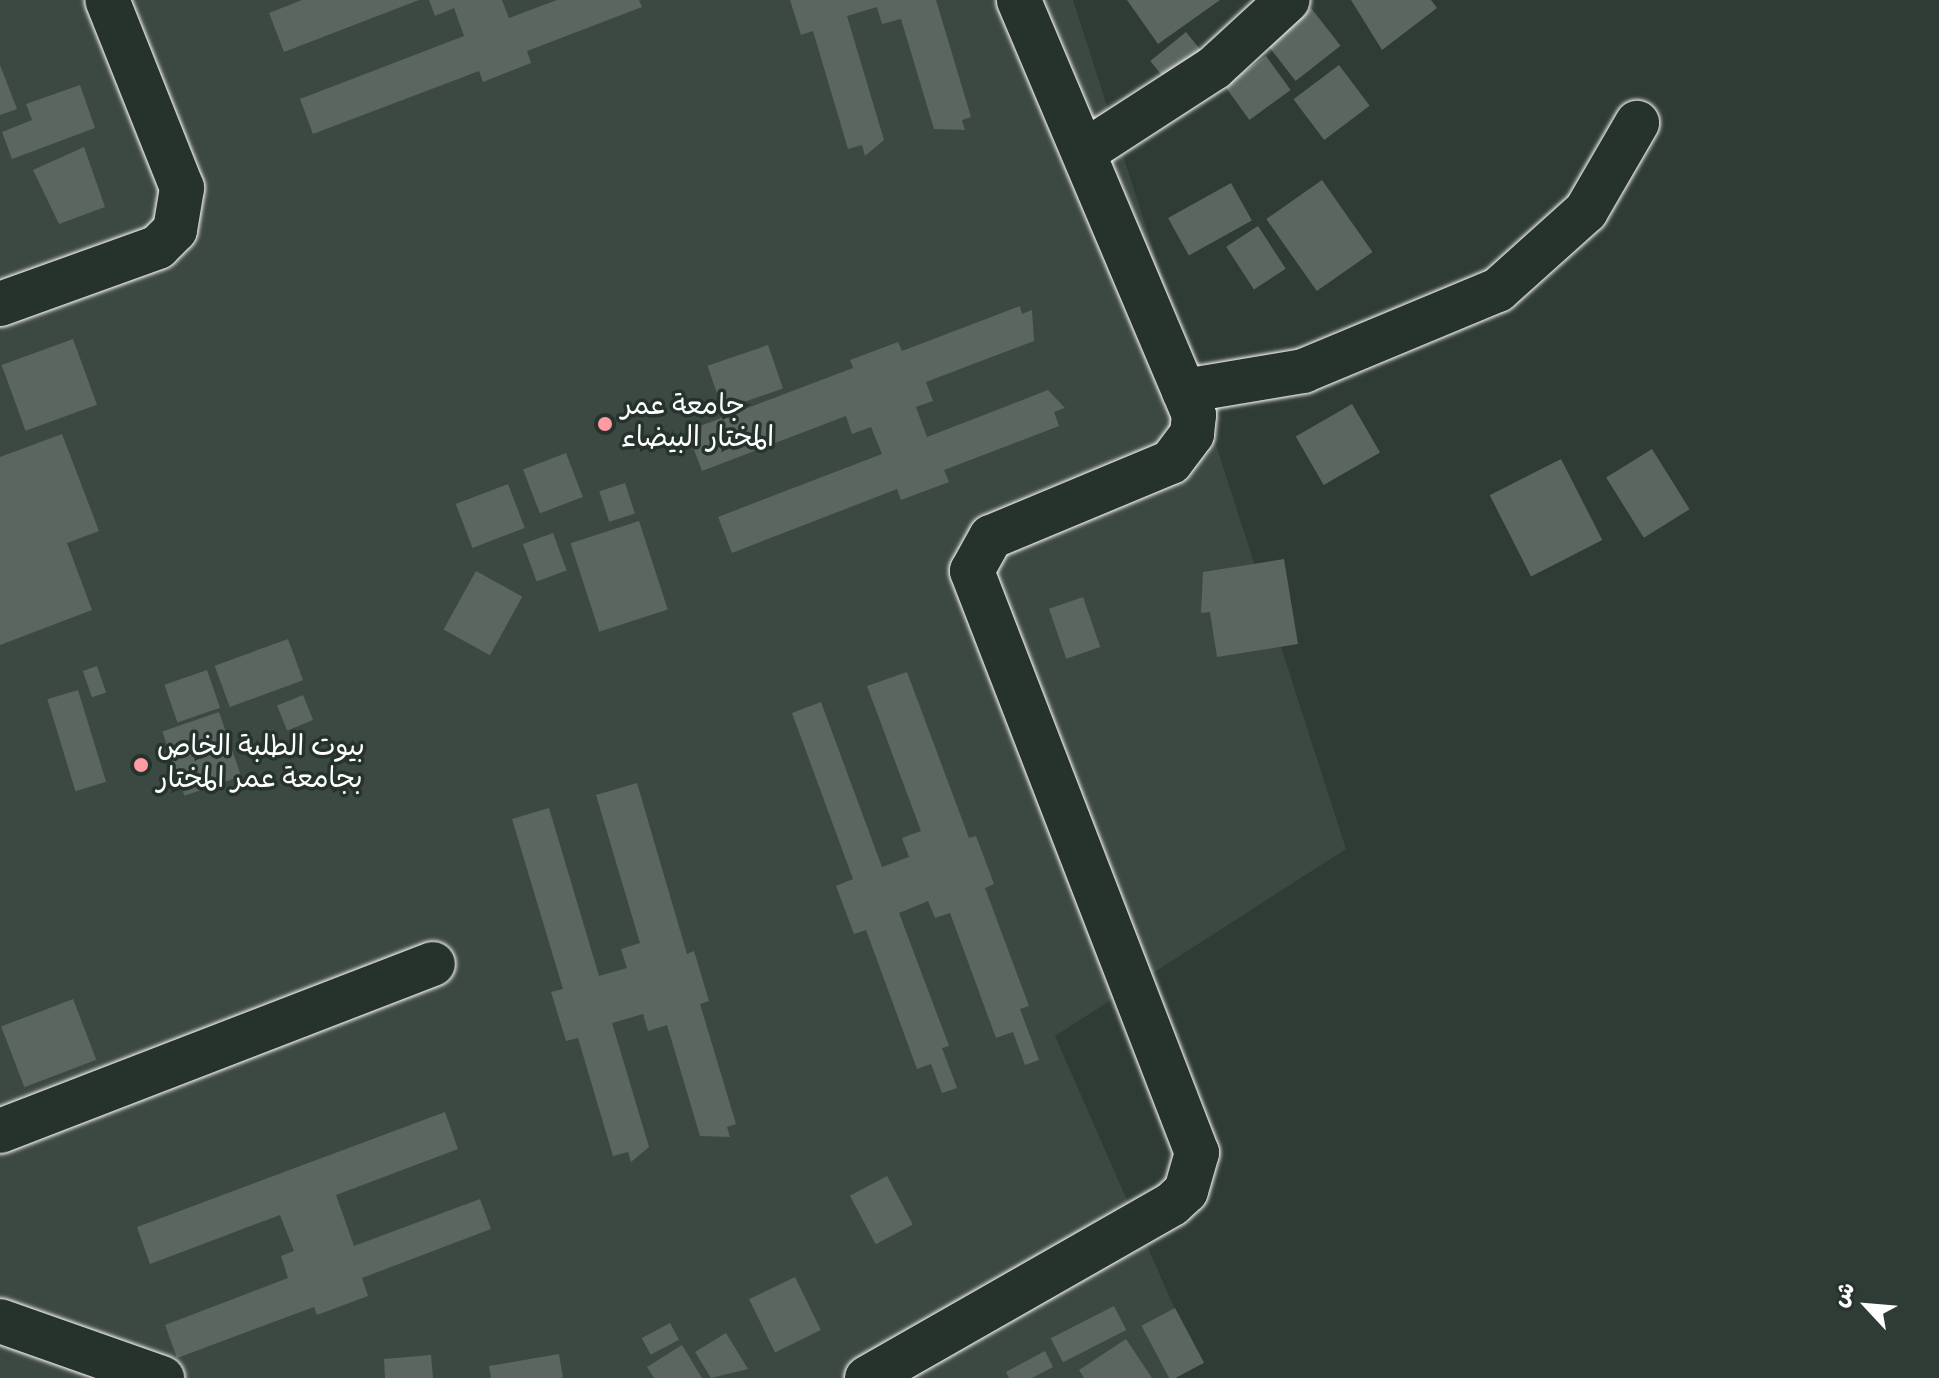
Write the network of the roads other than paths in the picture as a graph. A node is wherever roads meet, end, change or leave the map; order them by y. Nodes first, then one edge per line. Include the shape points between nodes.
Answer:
1 (107, 0) edge
2 (1019, 0) edge
3 (1288, 0) edge
4 (1637, 123) dead end
5 (1084, 152) junction
6 (0, 304) edge
7 (1184, 391) junction
8 (433, 964) dead end
9 (0, 1131) edge
10 (0, 1321) edge
11 (162, 1378) edge
12 (867, 1378) edge

1 - 6 street via 182,188 175,230 158,247
2 - 5 street
3 - 5 street via 1214,68
4 - 7 street via 1586,211 1498,290 1303,371
5 - 7 street
7 - 12 street via 1192,434 1171,462 991,537 972,571 1197,1153 1194,1174 1172,1204
8 - 9 street
10 - 11 street

